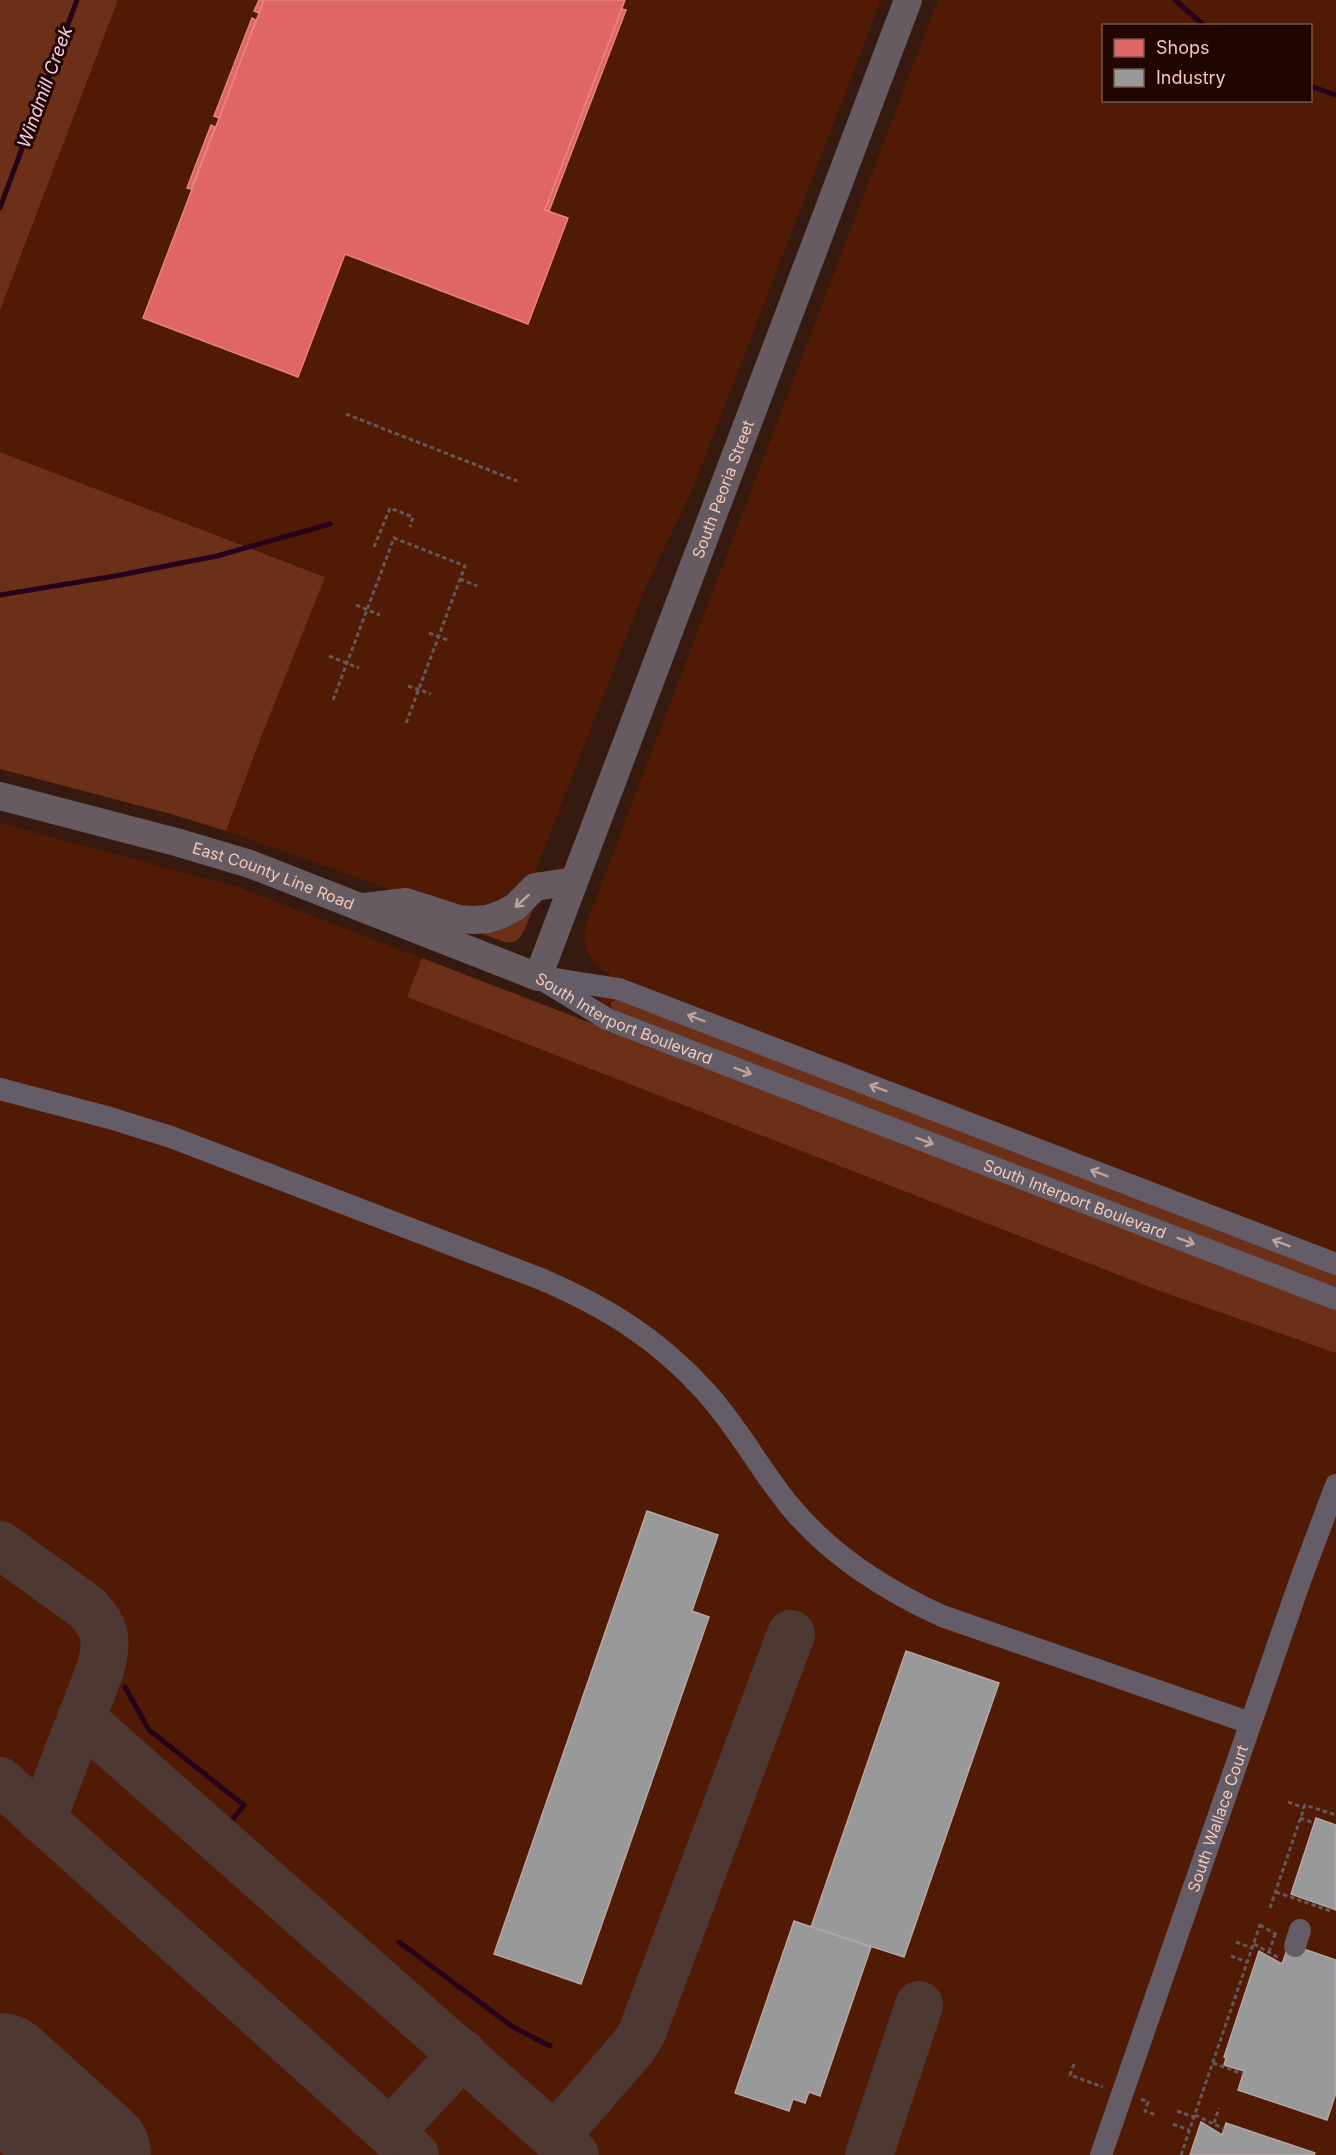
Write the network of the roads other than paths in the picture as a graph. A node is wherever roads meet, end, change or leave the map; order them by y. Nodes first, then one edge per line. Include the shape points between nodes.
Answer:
1 (908, 0) edge
2 (0, 796) edge
3 (574, 881) junction
4 (362, 907) junction
5 (538, 977) junction
6 (0, 1089) edge
7 (1336, 1264) edge
8 (1336, 1299) edge
9 (1336, 1485) edge
10 (1250, 1723) junction
11 (1101, 2155) edge

1 - 3 main road, South Peoria Street
2 - 4 main road, East County Line Road via 250,864
3 -> 4 main road via 535,886 502,915 474,920 447,916 406,902
3 - 5 main road, South Peoria Street
4 - 5 main road, East County Line Road
7 -> 5 street, South Interport Boulevard via 620,988
5 -> 8 street, South Interport Boulevard via 607,1018
6 - 10 street via 171,1137 541,1279 600,1306 647,1338 688,1373 736,1428 794,1511 867,1575 942,1616
9 - 10 street, South Wallace Court
10 - 11 street, South Wallace Court

